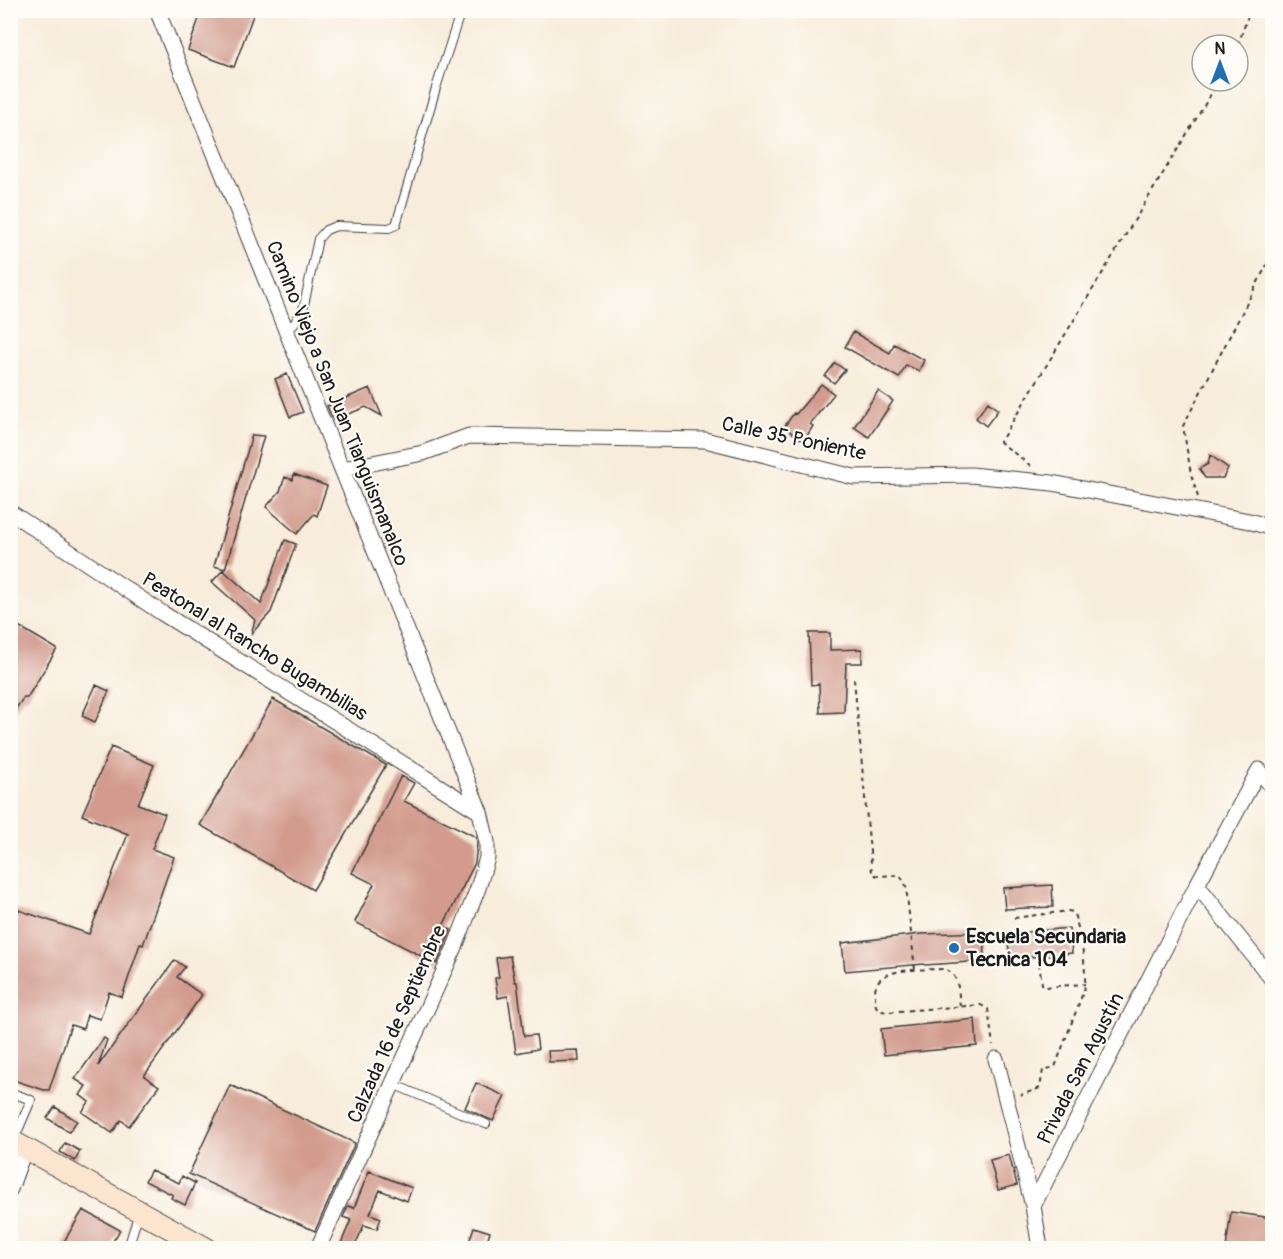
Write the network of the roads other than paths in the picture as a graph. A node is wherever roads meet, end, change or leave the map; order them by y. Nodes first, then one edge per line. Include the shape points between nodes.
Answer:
1 (157, 10) edge
2 (461, 10) edge
3 (288, 334) junction
4 (342, 469) junction
5 (10, 512) edge
6 (1272, 528) edge
7 (1272, 787) edge
8 (480, 812) junction
9 (1197, 885) junction
10 (1272, 979) edge
11 (996, 1059) road end
12 (393, 1084) junction
13 (10, 1092) edge
14 (486, 1124) dead end
15 (16, 1143) edge
16 (10, 1189) edge
17 (1033, 1206) junction
18 (140, 1211) junction
19 (136, 1248) edge
20 (206, 1248) edge
21 (318, 1248) edge
22 (1040, 1248) edge

1 - 3 street, Camino Viejo a San Juan Tianguismanalco
2 - 3 lane via 396,225 336,226 326,230 318,239 303,310
3 - 4 street, Camino Viejo a San Juan Tianguismanalco
4 - 6 street, Calle 35 Poniente via 423,453 469,436 693,439 854,477 971,475 1052,483
4 - 8 street, Camino Viejo a San Juan Tianguismanalco
5 - 8 street, Peatonal al Rancho Bugambilias via 162,613
7 - 9 street, Privada San Agustín via 1259,770
8 - 12 street, Calzada 16 de Septiembre via 487,858 478,888
9 - 10 street
9 - 17 street, Privada San Agustín
11 - 17 street
12 - 14 lane
12 - 21 street, Calzada 16 de Septiembre
13 - 15 lane via 31,1100
15 - 16 street
15 - 18 main road
17 - 22 street
18 - 19 lane via 129,1245
18 - 20 main road

